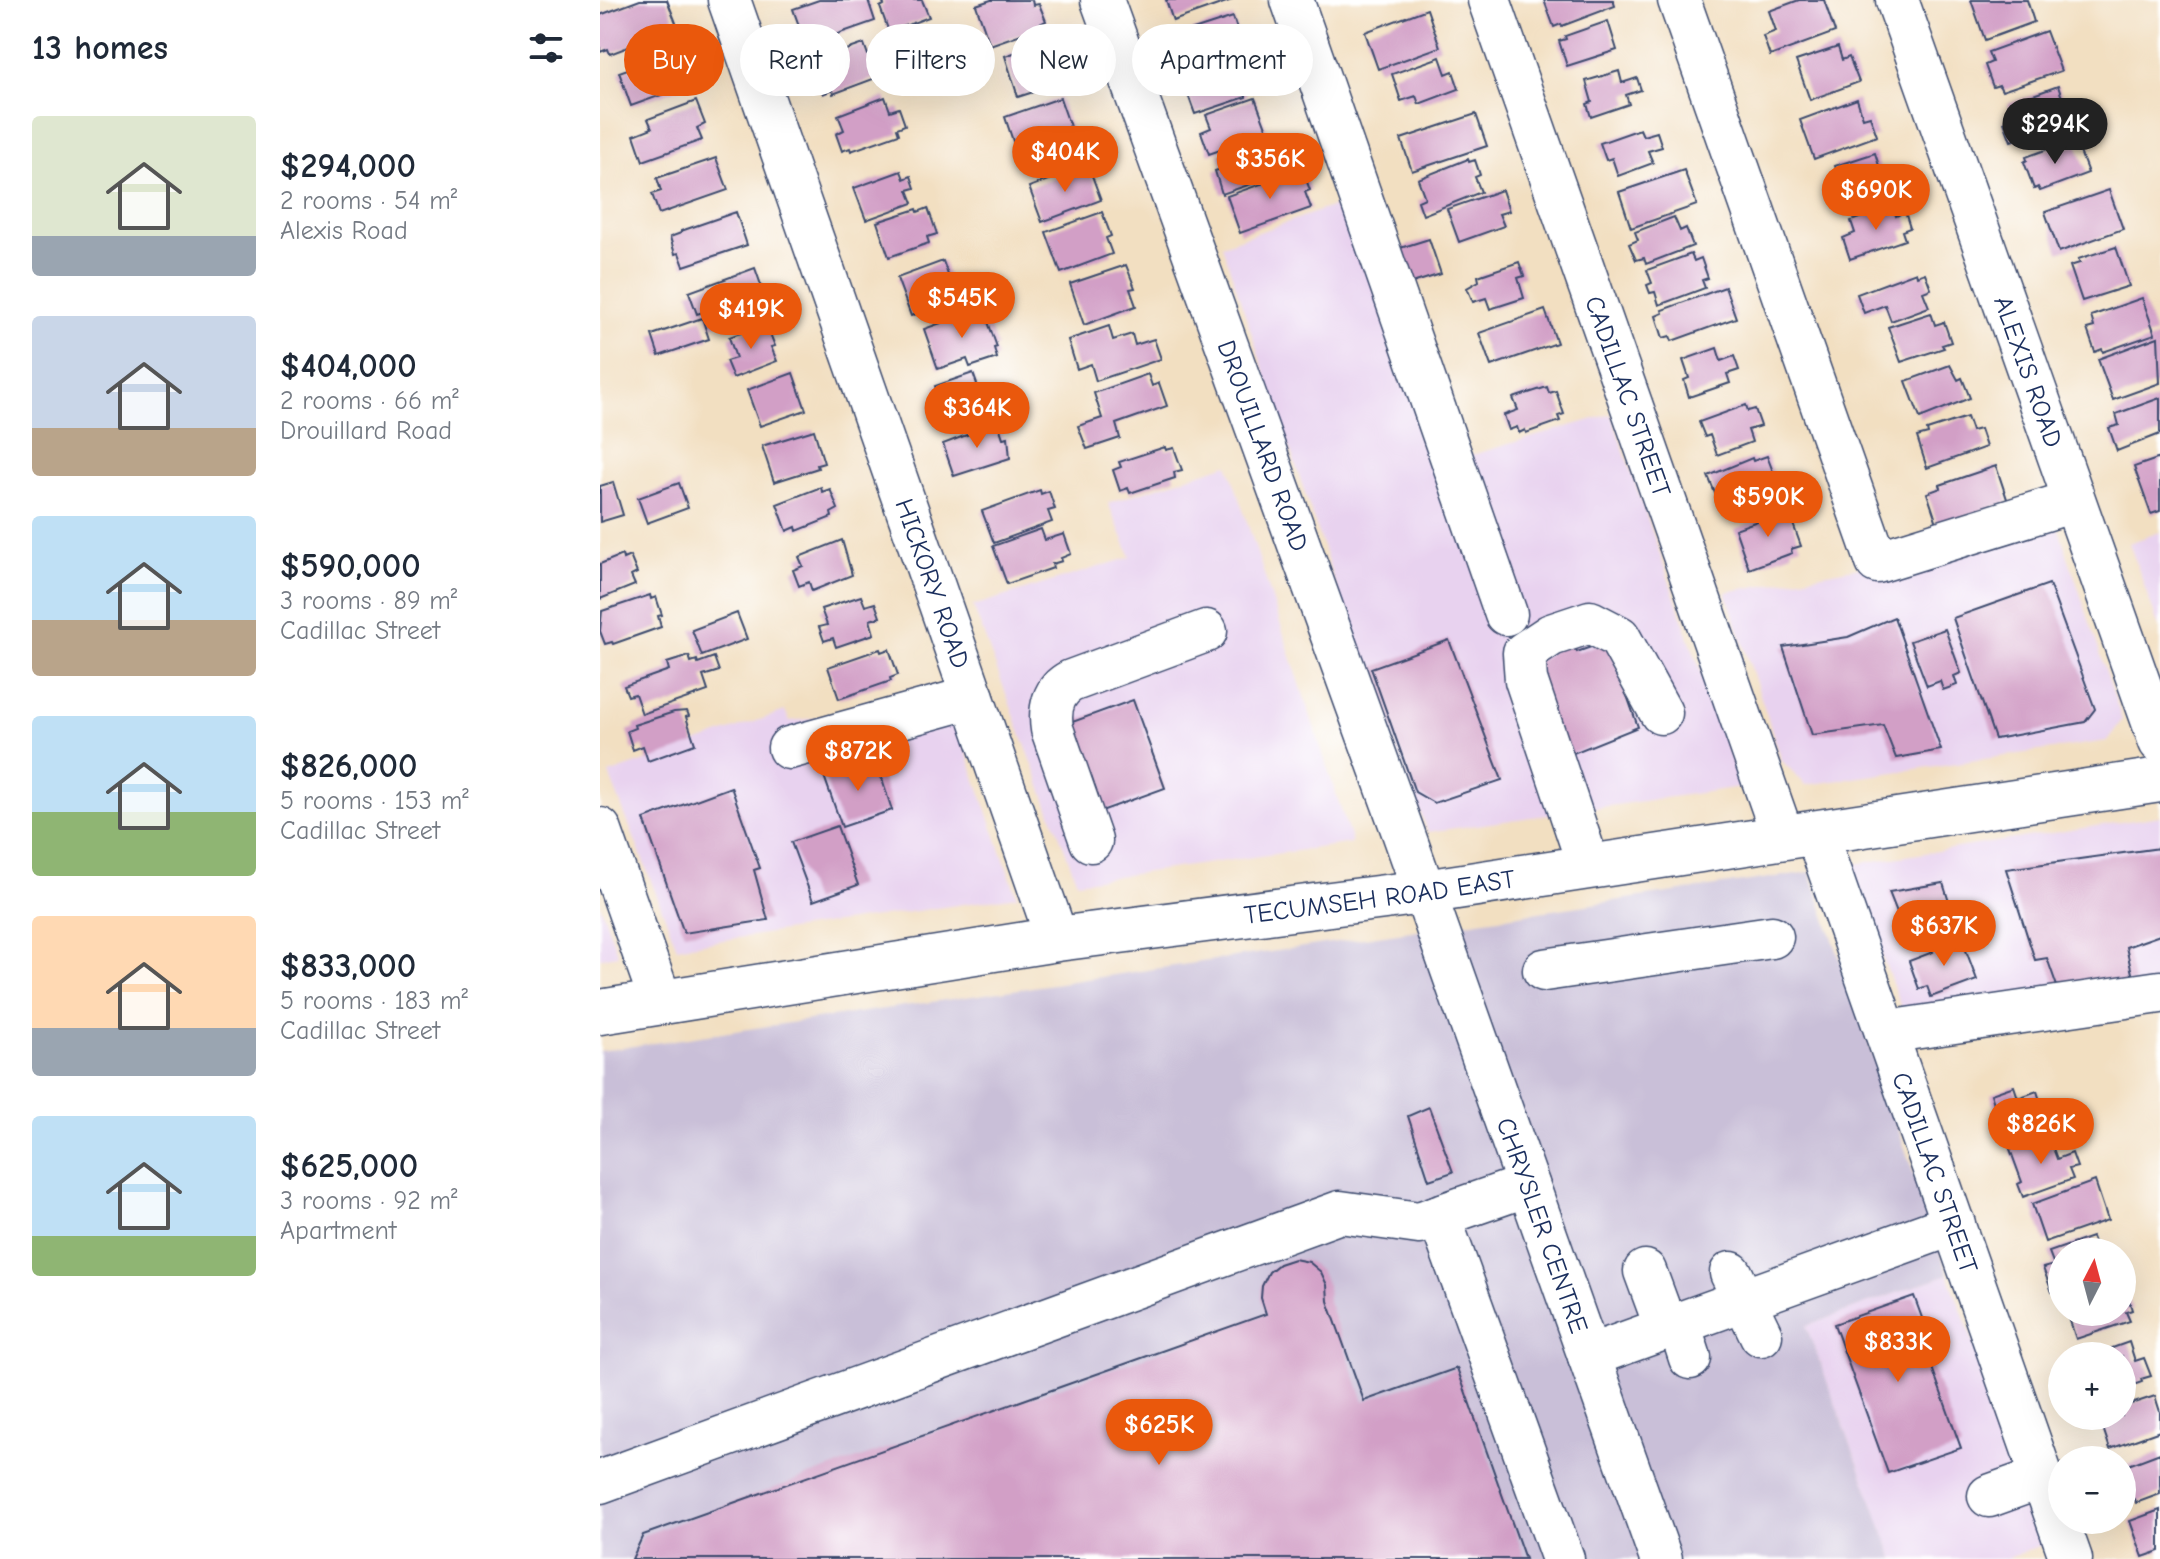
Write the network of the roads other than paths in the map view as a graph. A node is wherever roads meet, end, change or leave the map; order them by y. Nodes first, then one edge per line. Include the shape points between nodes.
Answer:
1 (729, 0) edge
2 (1102, 0) edge
3 (1292, 0) edge
4 (1489, 0) edge
5 (1679, 0) edge
6 (1897, 0) edge
7 (2074, 501) junction
8 (1506, 614) dead end
9 (1203, 619) dead end
10 (973, 697) junction
11 (1661, 713) dead end
12 (2160, 742) edge
13 (789, 748) dead end
14 (2160, 780) edge
15 (600, 829) edge
16 (1800, 835) junction
17 (1091, 841) dead end
18 (1589, 867) junction
19 (1424, 892) junction
20 (1772, 937) dead end
21 (1057, 939) junction
22 (1544, 970) dead end
23 (2160, 992) edge
24 (661, 1002) junction
25 (600, 1012) edge
26 (1886, 1032) junction
27 (1528, 1185) junction
28 (1439, 1216) junction
29 (1954, 1224) junction
30 (1645, 1271) dead end
31 (1678, 1337) junction
32 (1589, 1356) junction
33 (2042, 1477) junction
34 (600, 1482) edge
35 (1989, 1496) dead end
36 (1563, 1559) edge
37 (1661, 1559) edge
38 (2071, 1559) edge

1 - 10 street, HICKORY ROAD
2 - 19 street, DROUILLARD ROAD
3 - 8 street
4 - 16 street, CADILLAC STREET via 1761,768
5 - 7 street via 1877,562
6 - 7 street, ALEXIS ROAD
7 - 12 street, ALEXIS ROAD
9 - 17 street via 1089,649 1060,689 1051,709 1052,729
10 - 13 street
10 - 21 street, HICKORY ROAD
11 - 18 street via 1619,637 1590,622 1551,635 1524,653 1526,680
14 - 16 main road, TECUMSEH ROAD EAST
15 - 24 street
16 - 18 main road, TECUMSEH ROAD EAST
16 - 26 street, CADILLAC STREET
18 - 19 main road, TECUMSEH ROAD EAST
19 - 21 main road, TECUMSEH ROAD EAST
19 - 27 street, CHRYSLER CENTRE
20 - 22 street
21 - 24 main road, TECUMSEH ROAD EAST
23 - 26 street
24 - 25 main road, TECUMSEH ROAD EAST
26 - 29 street, CADILLAC STREET
27 - 28 street
27 - 32 street, CHRYSLER CENTRE
28 - 34 street via 1419,1223 1340,1212
28 - 36 street
29 - 31 street via 1879,1237 1805,1264 1746,1303
29 - 33 street, CADILLAC STREET
30 - 31 street
31 - 32 street
32 - 37 street, CHRYSLER CENTRE
33 - 35 street
33 - 38 street, CADILLAC STREET

